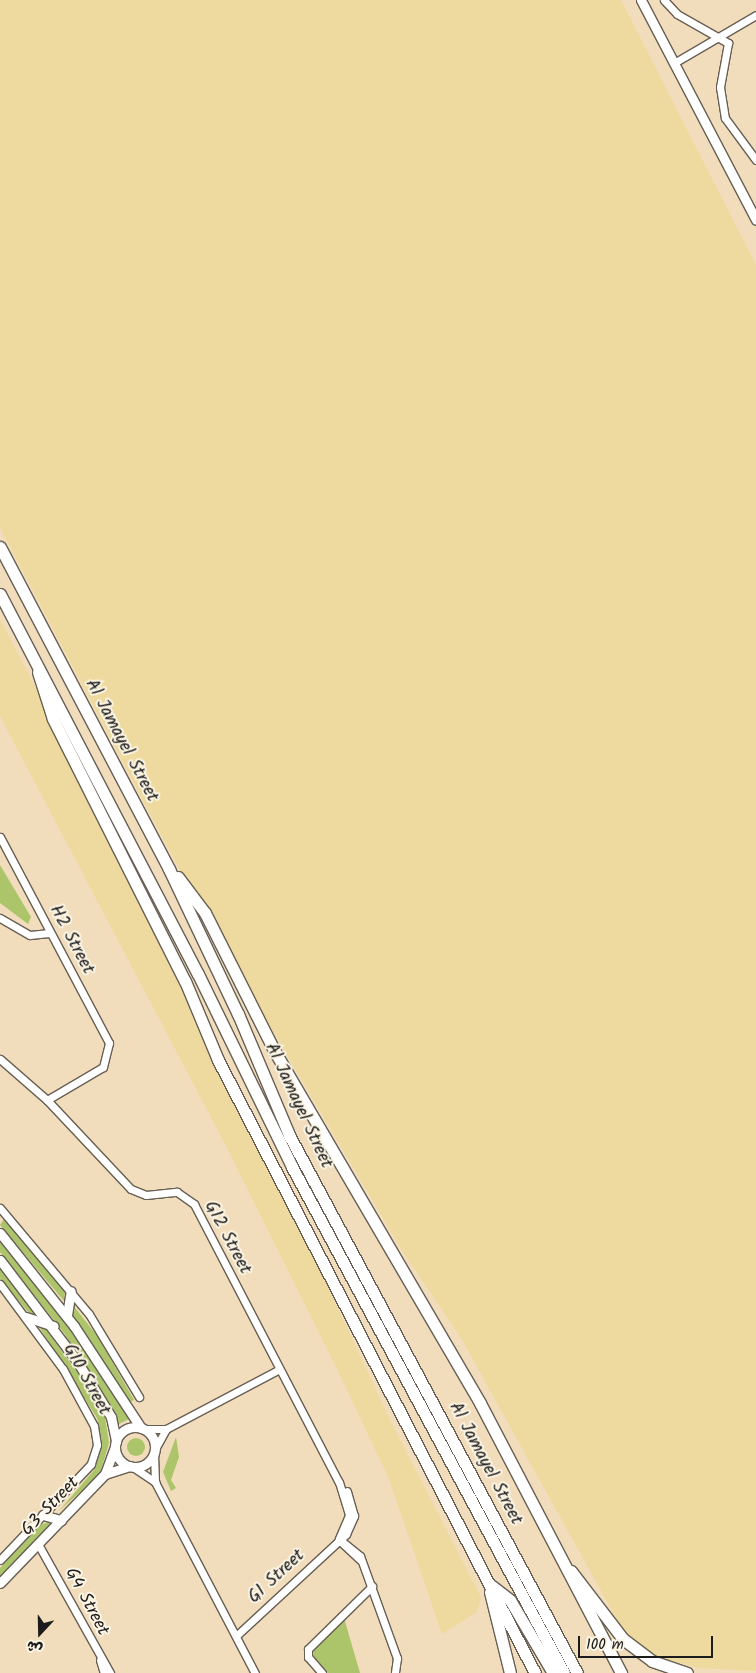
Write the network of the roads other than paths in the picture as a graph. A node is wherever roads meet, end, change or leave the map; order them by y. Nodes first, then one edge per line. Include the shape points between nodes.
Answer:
1 (641, 0) edge
2 (664, 0) edge
3 (756, 15) edge
4 (720, 37) junction
5 (674, 63) junction
6 (756, 160) edge
7 (756, 220) edge
8 (0, 547) edge
9 (0, 594) edge
10 (36, 661) junction
11 (0, 837) edge
12 (169, 869) junction
13 (0, 918) edge
14 (49, 932) junction
15 (0, 1059) edge
16 (47, 1100) junction
17 (0, 1208) edge
18 (332, 1229) junction
19 (0, 1233) edge
20 (0, 1260) edge
21 (0, 1284) edge
22 (71, 1291) junction
23 (66, 1315) junction
24 (26, 1317) junction
25 (54, 1326) junction
26 (278, 1370) junction
27 (139, 1397) dead end
28 (143, 1428) junction
29 (166, 1429) junction
30 (115, 1444) junction
31 (155, 1451) junction
32 (131, 1467) junction
33 (105, 1474) junction
34 (155, 1482) junction
35 (43, 1515) junction
36 (61, 1520) junction
37 (339, 1539) junction
38 (38, 1544) junction
39 (0, 1560) edge
40 (565, 1568) junction
41 (0, 1583) edge
42 (490, 1585) junction
43 (372, 1586) junction
44 (236, 1636) junction
45 (101, 1660) junction
46 (105, 1673) edge
47 (110, 1673) edge
48 (255, 1673) edge
49 (322, 1673) edge
50 (395, 1673) edge
51 (510, 1673) edge
52 (535, 1673) edge
53 (553, 1673) edge
54 (564, 1673) edge
55 (577, 1673) edge
56 (621, 1673) edge
57 (687, 1673) edge

1 - 5 street
2 - 4 street via 677,14
3 - 4 street
4 - 5 street
4 - 6 street via 729,46 720,87 725,118
5 - 7 street
8 - 12 main road, Al Jamayel Street
9 - 10 main road, Al Jamayel Street
10 - 18 main road, Al Jamayel Street
10 - 42 main road via 53,719 185,981 218,1060
11 - 14 street, H2 Street
12 - 18 main road, Al Jamayel Street via 238,1014 288,1135
12 - 40 main road via 205,913 275,1052 473,1390
13 - 14 street via 30,935
14 - 16 street, H2 Street via 106,1036 108,1058 98,1071
15 - 16 street, G12 Street
16 - 26 street, G12 Street via 131,1189 146,1195 177,1192 189,1199
17 - 22 street, G10 Street
18 - 54 main road, Al Jamayel Street
18 - 55 main road, Al Jamayel Street
19 - 23 street, G10 Street
20 - 25 street, G10 Street
21 - 24 street, G10 Street
22 - 23 street
22 - 27 street, G10 Street
23 - 28 street, G10 Street
24 - 25 street
24 - 35 street, G10 Street via 74,1388 97,1438 92,1464
25 - 30 street, G10 Street via 105,1406
26 - 29 street
26 - 37 street, G12 Street via 339,1482 349,1515
28 - 29 street
28 - 30 street via 128,1428
28 - 31 street
29 - 31 street
30 - 32 street via 119,1460
30 - 33 street, G3 Street
31 - 32 street via 146,1464
31 - 34 street
32 - 33 street, G3 Street
32 - 34 street
33 - 36 street, G3 Street
34 - 44 street
35 - 36 street
35 - 39 street, G10 Street
36 - 38 street, G3 Street
37 - 43 street via 354,1547
37 - 44 street, G1 Street
38 - 41 street, G3 Street
38 - 45 street, G4 Street
40 - 56 main road
40 - 57 main road via 579,1578 630,1645 652,1661
42 - 51 main road
42 - 52 main road
42 - 53 main road via 510,1600
43 - 49 street via 308,1649 306,1655
43 - 50 street via 397,1658
44 - 48 street
45 - 46 street
45 - 47 street, G4 Street

